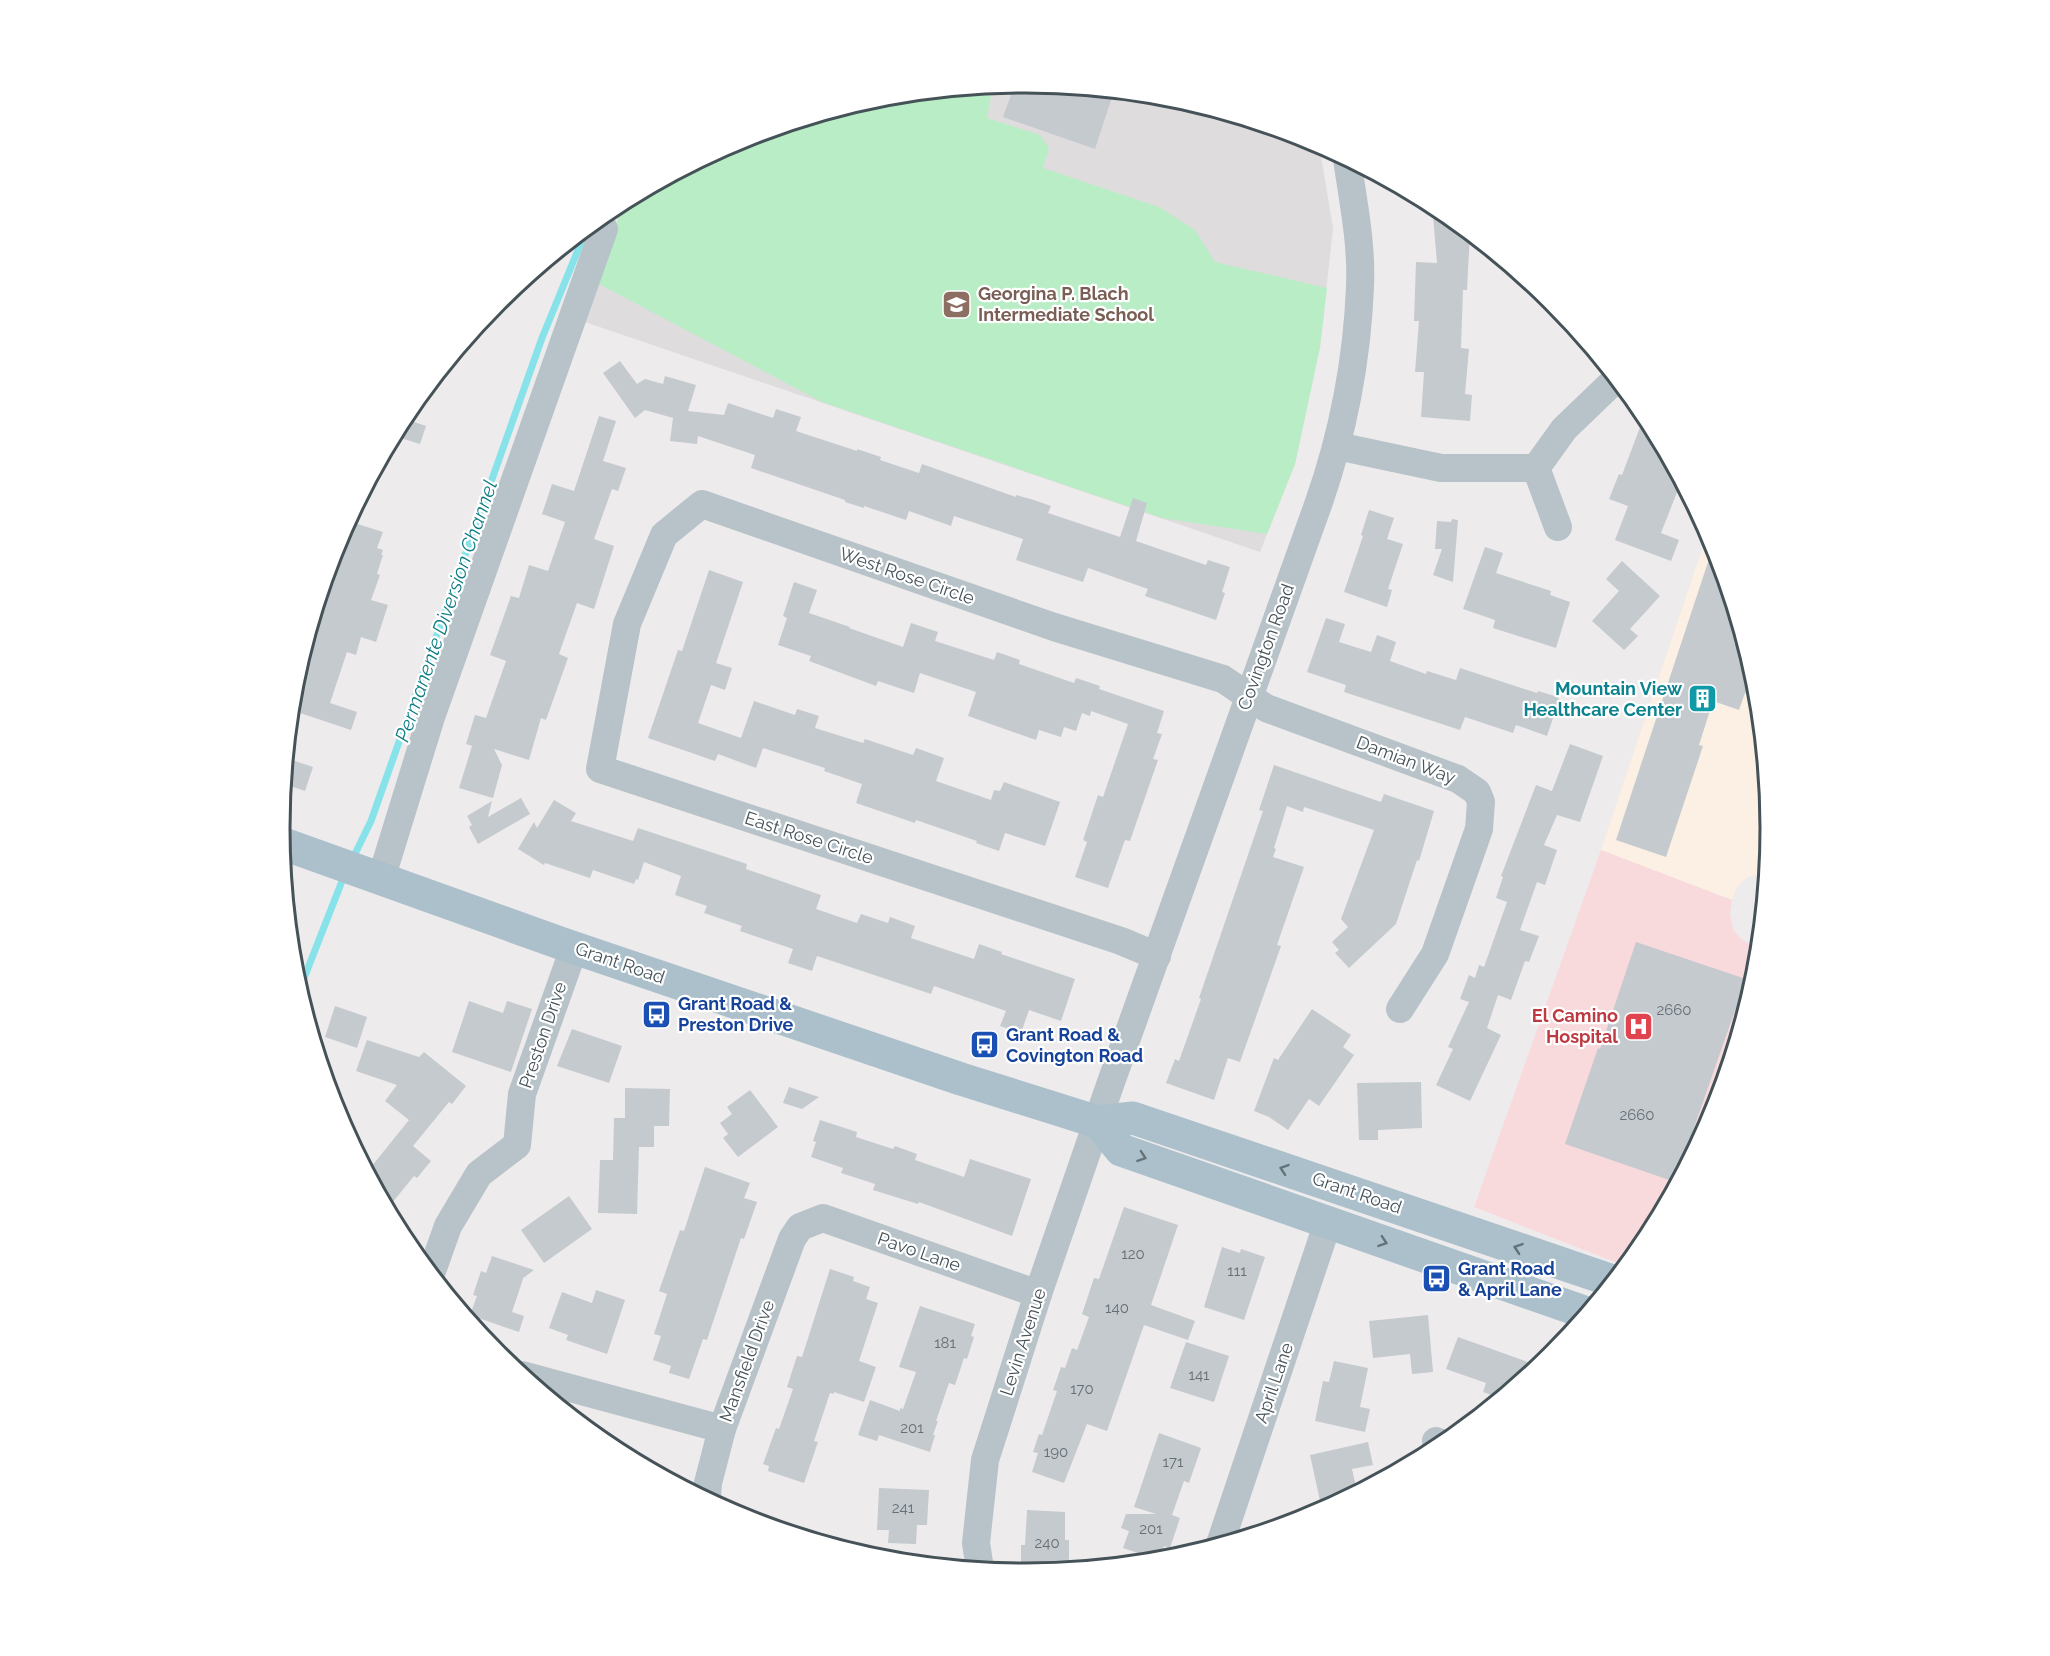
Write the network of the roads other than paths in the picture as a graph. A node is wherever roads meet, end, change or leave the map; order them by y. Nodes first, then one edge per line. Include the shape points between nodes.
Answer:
1 (1348, 168) edge
2 (604, 229) dead end
3 (1610, 384) edge
4 (1337, 446) junction
5 (1536, 468) junction
6 (1558, 527) dead end
7 (627, 624) joint
8 (1249, 696) junction
9 (291, 847) edge
10 (359, 872) junction
11 (574, 948) junction
12 (1157, 956) junction
13 (1400, 1009) dead end
14 (1098, 1122) junction
15 (1328, 1222) junction
16 (800, 1227) joint
17 (434, 1264) edge
18 (1605, 1278) edge
19 (1038, 1294) junction
20 (1581, 1310) edge
21 (538, 1379) edge
22 (722, 1429) junction
23 (707, 1490) edge
24 (1223, 1536) edge
25 (979, 1561) edge

1 - 4 street, Covington Road via 1360,285 1355,346
2 - 10 street via 431,717
3 - 5 street via 1564,429
4 - 5 street via 1441,468
4 - 8 street, Covington Road
5 - 6 street
7 - 8 street, West Rose Circle via 664,535 702,504 1054,627 1223,679
7 - 12 street, East Rose Circle via 600,769
8 - 12 street, Covington Road
8 - 13 street, Damian Way via 1266,708 1436,769 1477,792 1481,802 1479,829 1435,954
9 - 10 main road, Grant Road
10 - 11 main road, Grant Road
11 - 14 main road, Grant Road
11 - 17 street, Preston Drive via 522,1094 517,1145 480,1174 448,1226
12 - 14 street, Covington Road
14 -> 15 main road, Grant Road via 1121,1150
18 -> 14 main road, Grant Road via 1132,1118
14 - 19 street, Levin Avenue
15 -> 20 main road, Grant Road
15 - 24 street, April Lane
16 - 19 street, Pavo Lane via 823,1218
16 - 22 street, Mansfield Drive via 792,1239
19 - 25 street, Levin Avenue via 985,1460 976,1543
21 - 22 street
22 - 23 street, Mansfield Drive

